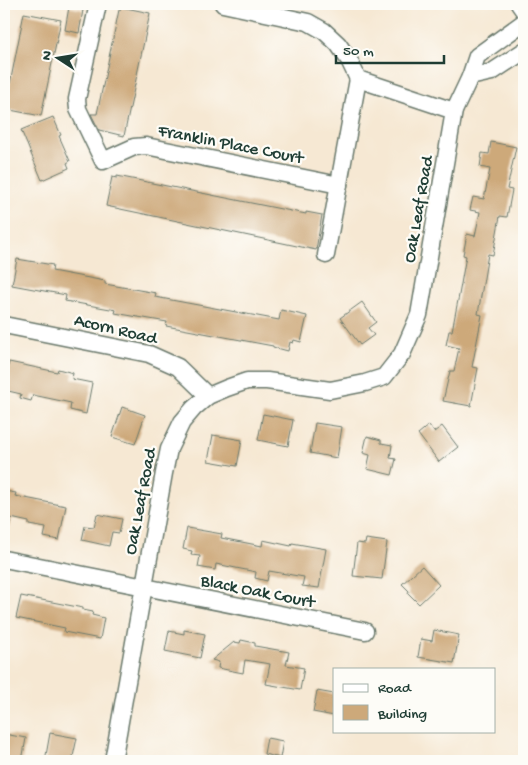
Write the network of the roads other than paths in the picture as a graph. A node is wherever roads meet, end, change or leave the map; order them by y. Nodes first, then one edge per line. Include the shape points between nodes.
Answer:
1 (98, 4) edge
2 (223, 4) edge
3 (519, 4) edge
4 (524, 12) edge
5 (524, 22) edge
6 (524, 51) edge
7 (470, 77) junction
8 (358, 79) junction
9 (454, 111) junction
10 (338, 185) junction
11 (326, 255) dead end
12 (4, 325) edge
13 (208, 396) junction
14 (4, 559) edge
15 (143, 587) junction
16 (365, 631) dead end
17 (113, 761) edge

1 - 10 street, Franklin Place Court via 77,99 78,109 103,161 134,147 146,146
2 - 8 street via 308,22 338,44
3 - 4 street
5 - 7 street, Oak Leaf Road via 477,56
6 - 7 street via 492,72
7 - 9 street, Oak Leaf Road
8 - 9 street
8 - 10 street
9 - 13 street, Oak Leaf Road via 419,316 402,354 384,377 330,390 247,381
10 - 11 street
12 - 13 street, Acorn Road via 149,354 178,367
13 - 15 street, Oak Leaf Road via 182,422 169,449
14 - 15 street, Black Oak Court
15 - 16 street, Black Oak Court
15 - 17 street, Oak Leaf Road

